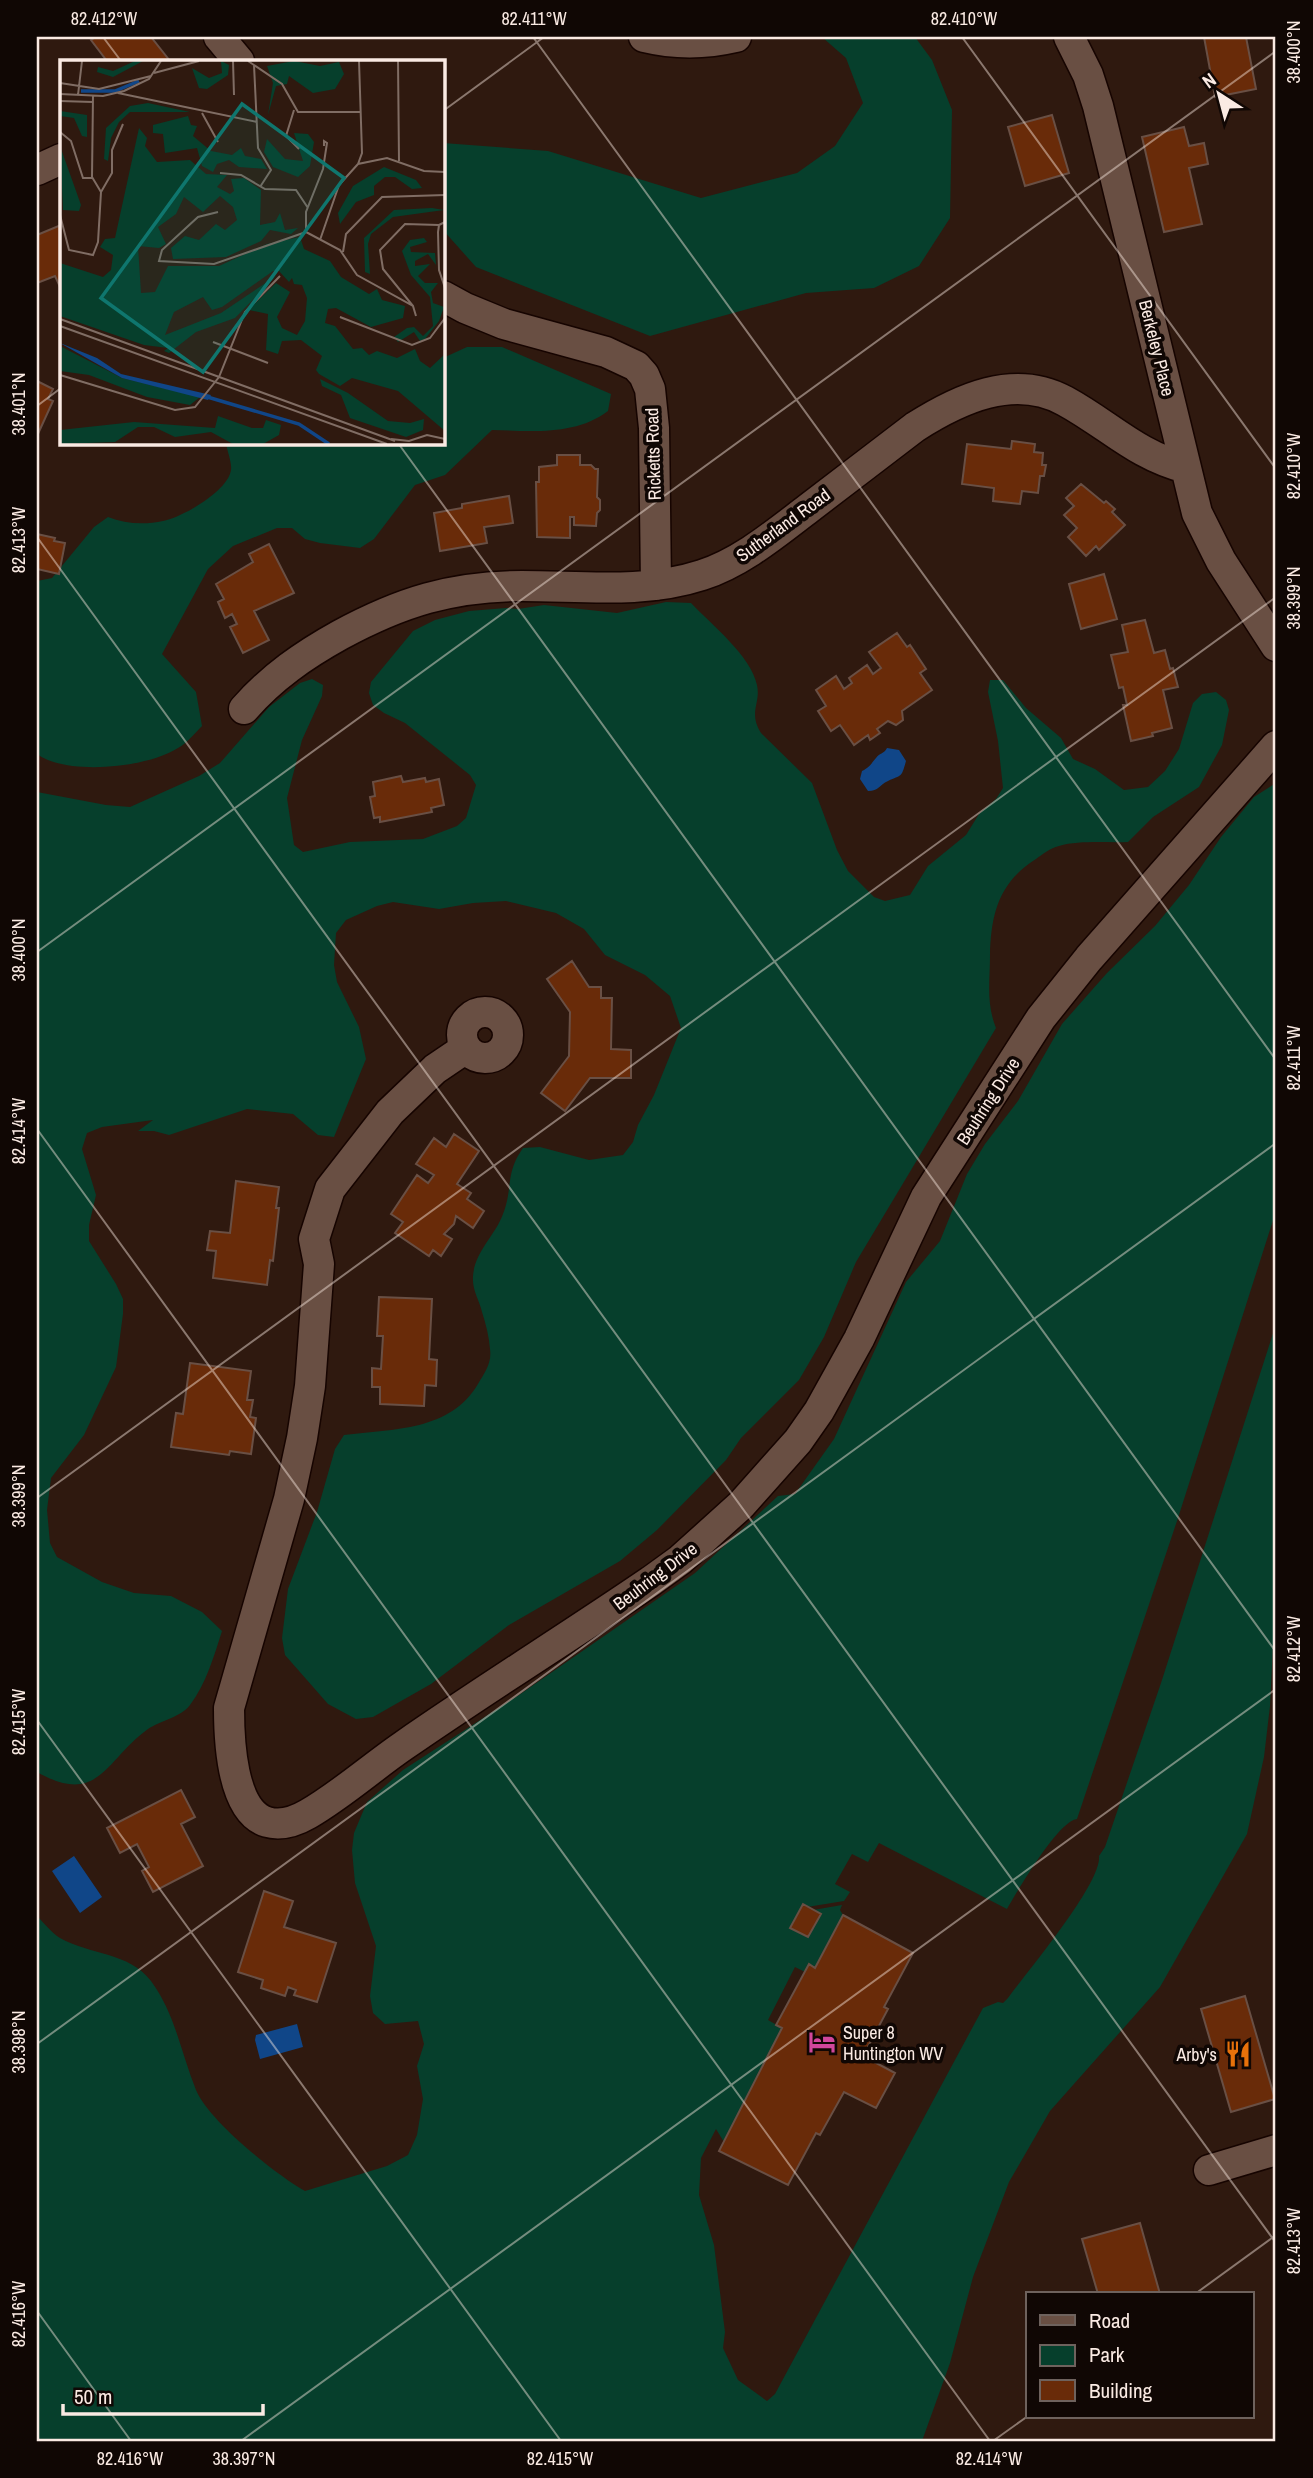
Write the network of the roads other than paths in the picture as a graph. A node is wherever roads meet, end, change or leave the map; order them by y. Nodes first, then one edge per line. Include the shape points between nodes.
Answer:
1 (219, 37) edge
2 (644, 37) edge
3 (736, 37) edge
4 (1069, 37) edge
5 (238, 60) edge
6 (60, 159) edge
7 (37, 170) edge
8 (444, 297) edge
9 (1186, 468) junction
10 (656, 585) junction
11 (1276, 646) edge
12 (244, 709) dead end
13 (1276, 746) edge
14 (466, 1048) dead end
15 (1276, 2150) edge
16 (1209, 2170) dead end

1 - 5 street
2 - 3 street via 669,42
4 - 9 street, Berkeley Place via 1098,106
6 - 7 street
8 - 10 street, Ricketts Road via 504,324 606,352 645,375 654,428
9 - 10 street, Sutherland Road via 1152,457 1046,392 1024,388 991,391 925,421 733,562 702,575
9 - 11 street, Berkeley Place via 1206,533
10 - 12 street, Sutherland Road via 482,587 423,598 368,620 304,656 268,683
13 - 14 street, Beuhring Drive via 1041,1018 926,1197 859,1339 819,1411 741,1505 651,1581 307,1814 279,1824 265,1822 246,1804 232,1763 229,1708 300,1448 310,1386 319,1264 314,1239 330,1189 373,1131 435,1069
15 - 16 street

